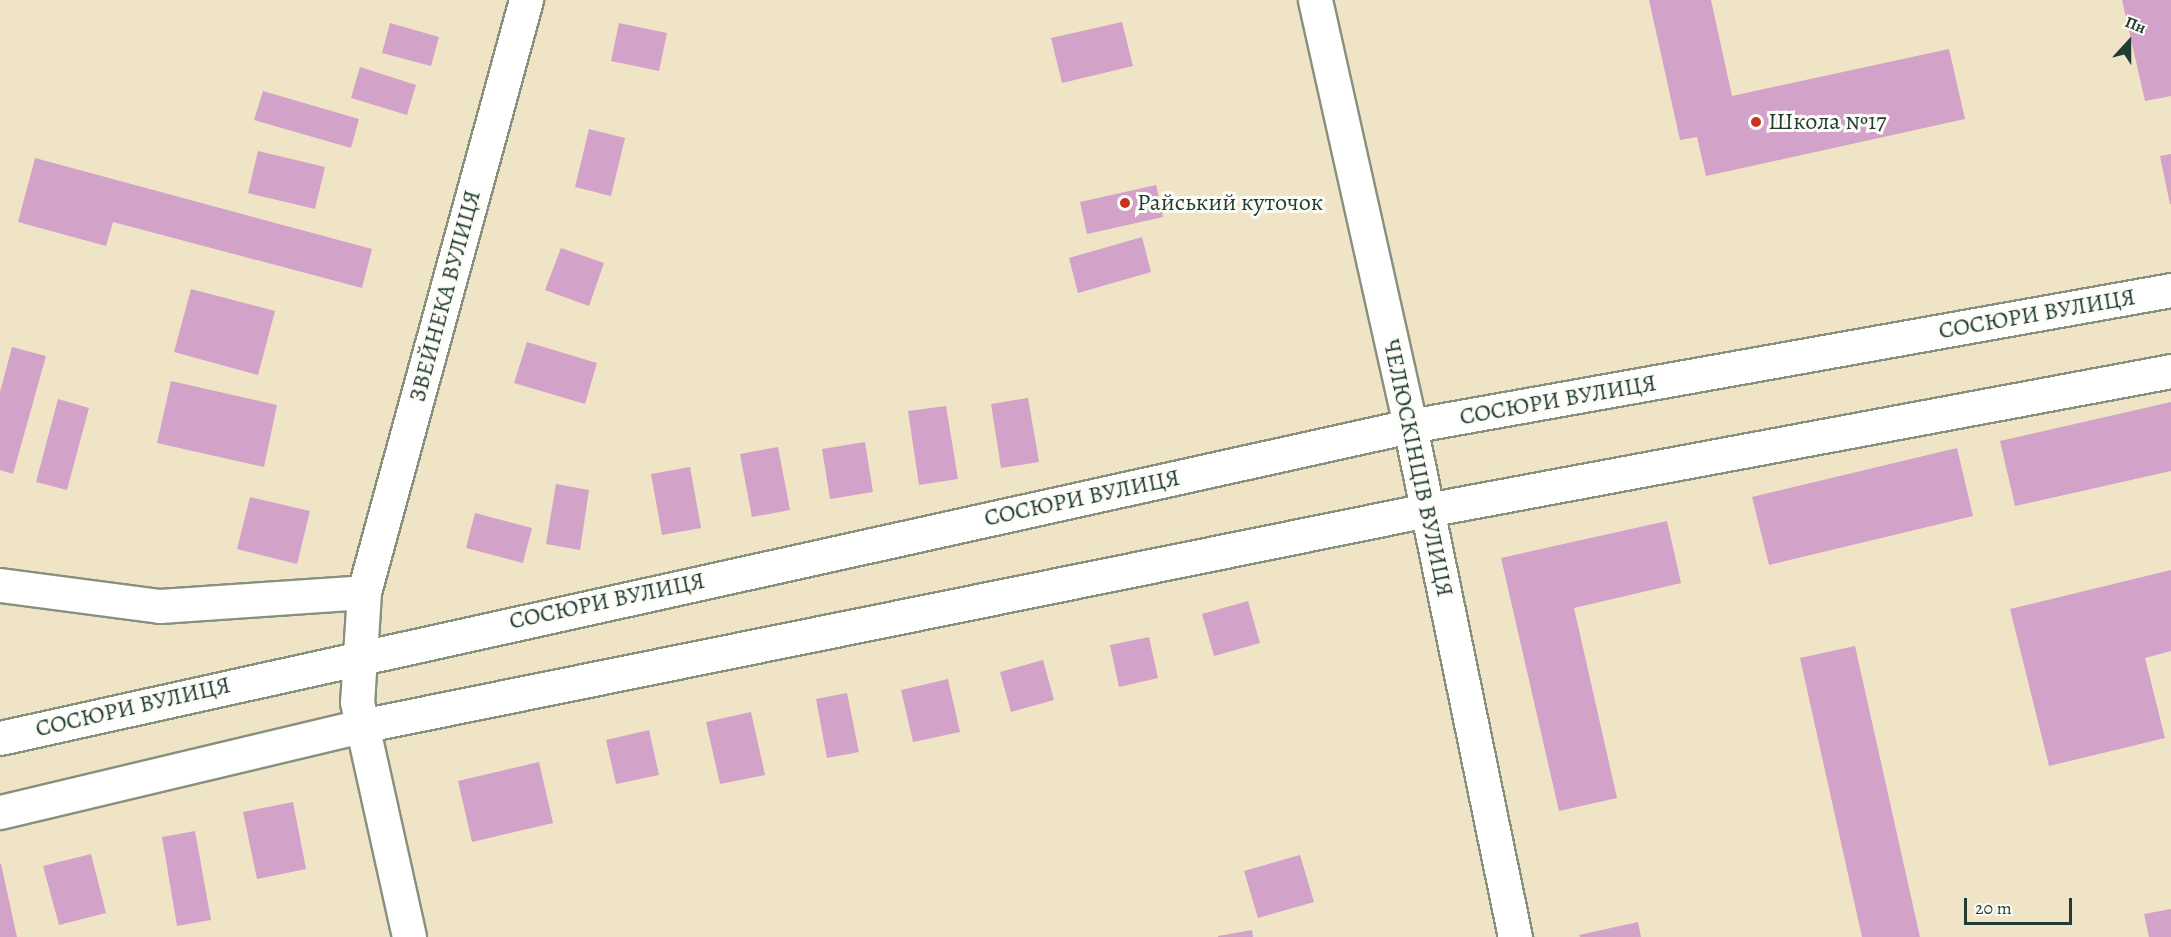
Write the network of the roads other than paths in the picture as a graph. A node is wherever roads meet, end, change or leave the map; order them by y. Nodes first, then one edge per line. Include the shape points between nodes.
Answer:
1 (526, 0) edge
2 (1315, 0) edge
3 (2171, 290) edge
4 (2171, 371) edge
5 (1410, 426) junction
6 (1427, 510) junction
7 (0, 585) edge
8 (364, 592) junction
9 (360, 655) junction
10 (361, 726) junction
11 (0, 738) edge
12 (0, 812) edge
13 (409, 937) edge
14 (1515, 937) edge

1 - 8 street, ЗВЕЙНЕКА ВУЛИЦЯ
2 - 5 street, ЧЕЛЮСКІНЦІВ ВУЛИЦЯ
3 - 5 street, СОСЮРИ ВУЛИЦЯ
4 - 6 street
5 - 6 street, ЧЕЛЮСКІНЦІВ ВУЛИЦЯ
5 - 9 street, СОСЮРИ ВУЛИЦЯ
6 - 10 street
6 - 14 street, ЧЕЛЮСКІНЦІВ ВУЛИЦЯ
7 - 8 street via 160,606
8 - 9 street, ЗВЕЙНЕКА ВУЛИЦЯ
9 - 10 street, ЗВЕЙНЕКА ВУЛИЦЯ via 357,702
9 - 11 street, СОСЮРИ ВУЛИЦЯ
10 - 12 street
10 - 13 street

